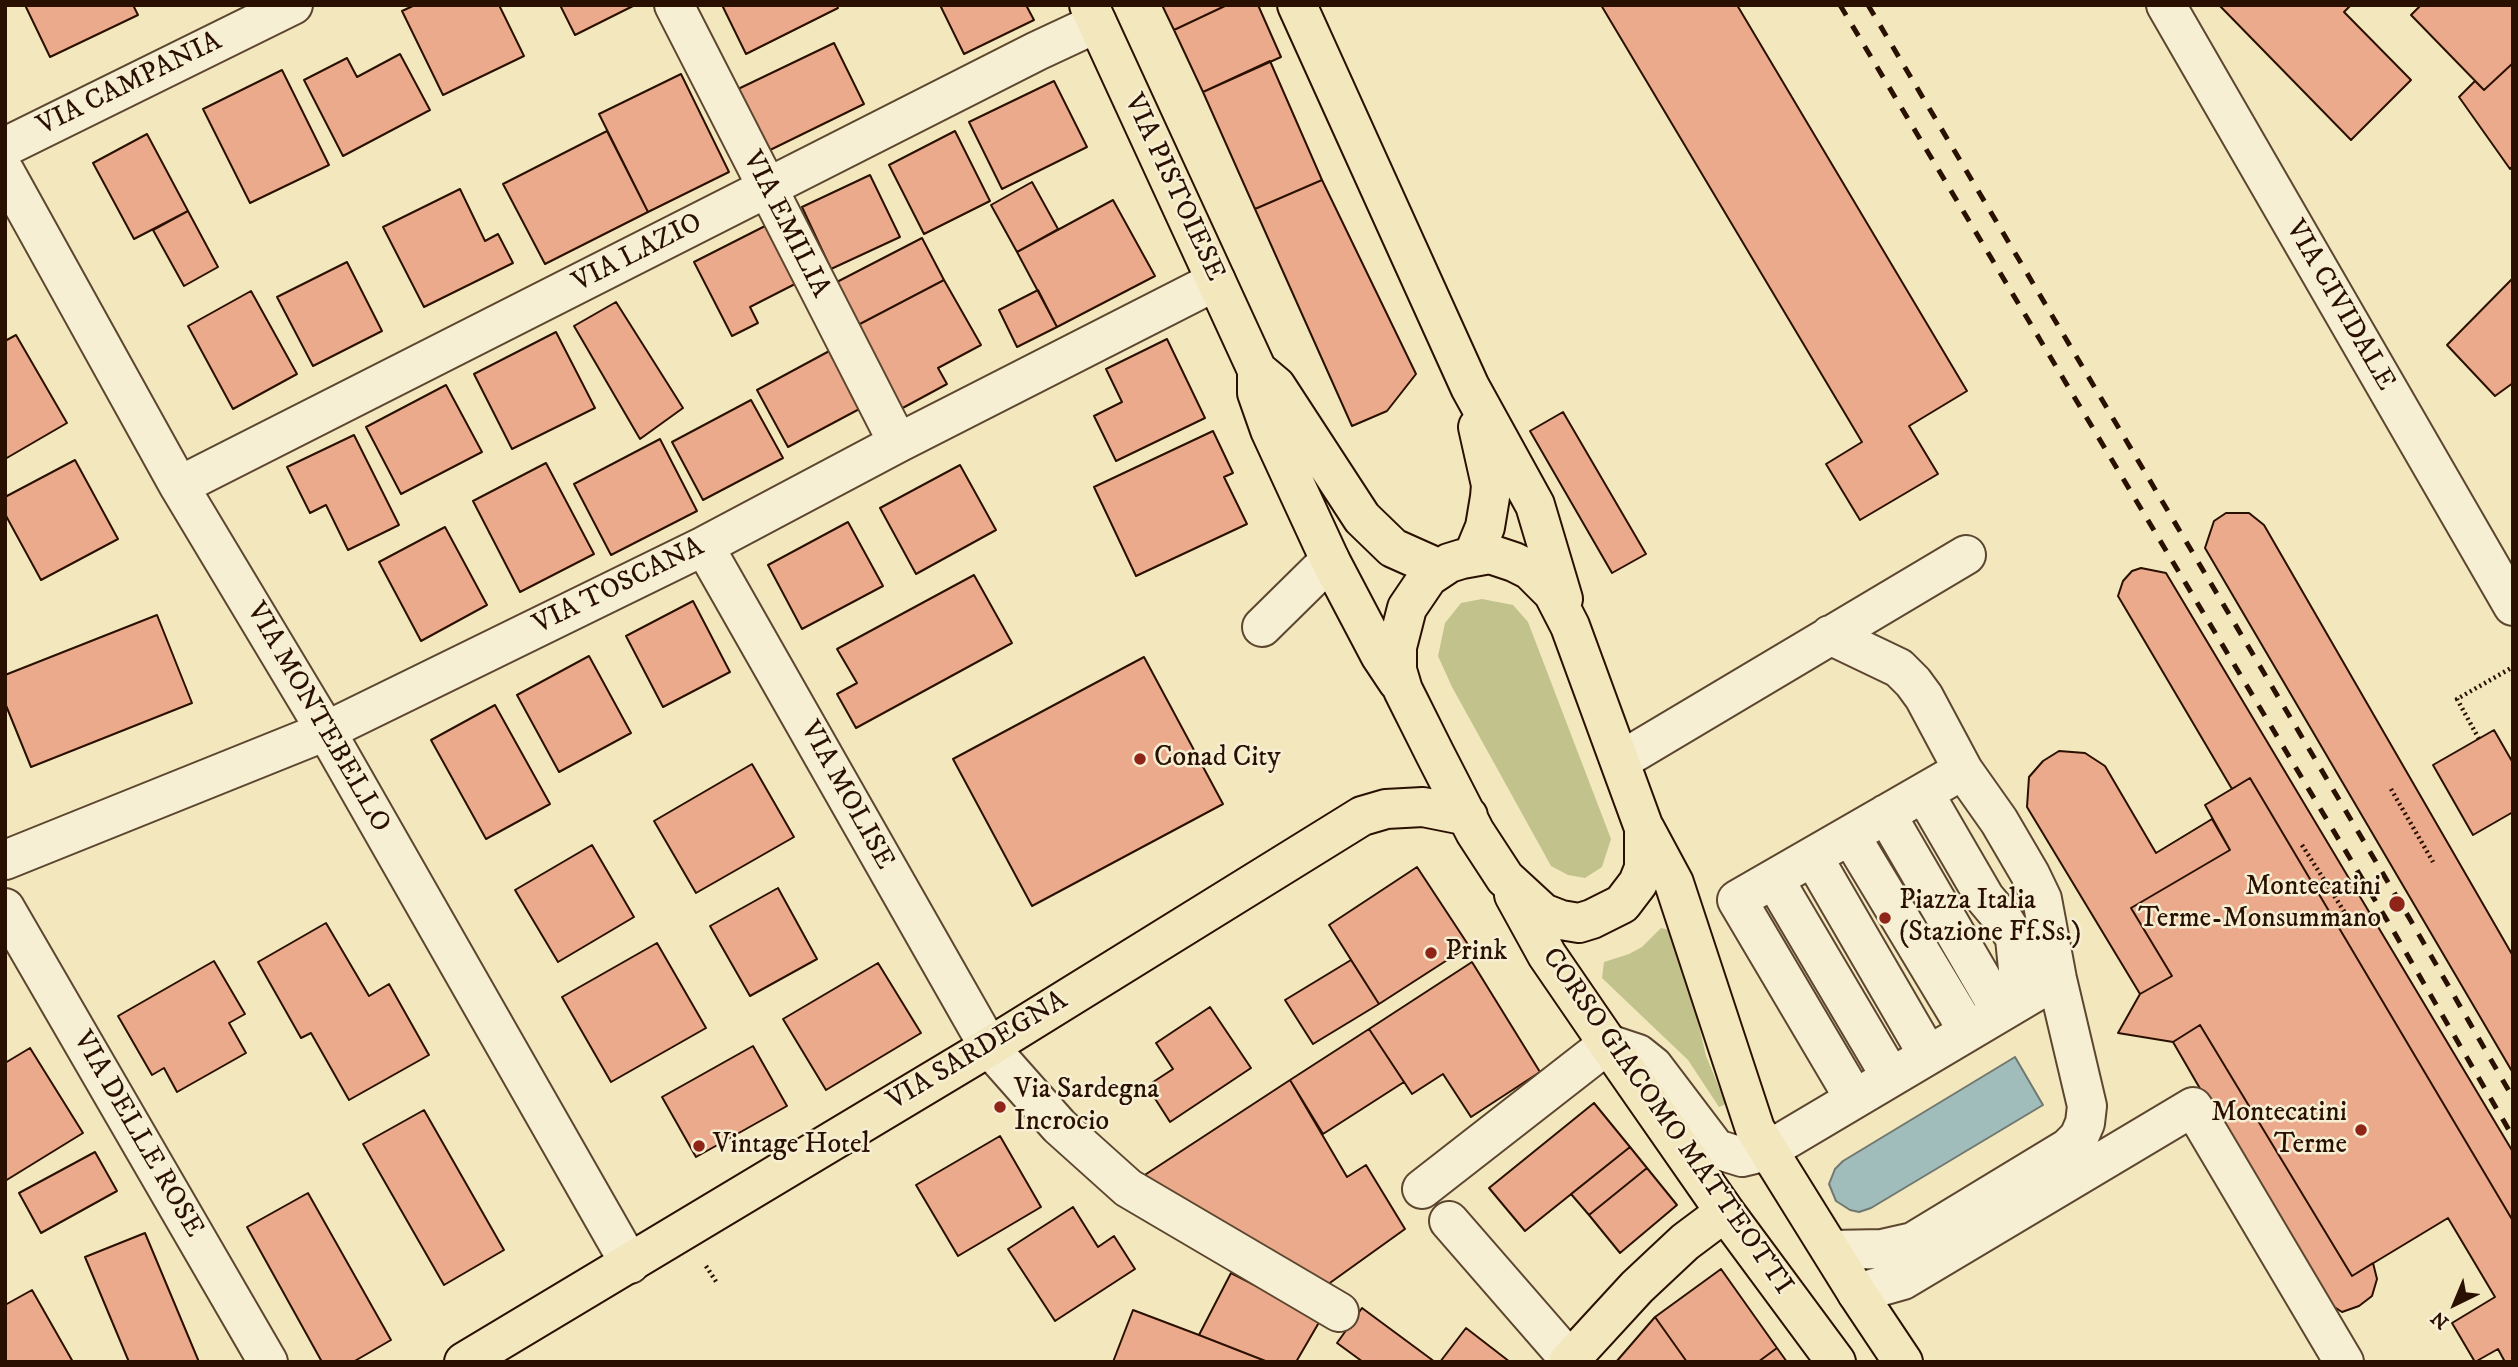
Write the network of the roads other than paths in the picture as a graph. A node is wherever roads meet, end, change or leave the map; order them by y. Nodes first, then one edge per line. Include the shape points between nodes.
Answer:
1 (293, 5) edge
2 (674, 5) edge
3 (1297, 5) edge
4 (2166, 5) edge
5 (1093, 14) edge
6 (5, 147) edge
7 (5, 172) edge
8 (766, 188) junction
9 (1216, 281) junction
10 (1257, 370) junction
11 (1470, 387) junction
12 (898, 443) junction
13 (179, 486) junction
14 (704, 546) junction
15 (1393, 548) junction
16 (1966, 555) dead end
17 (1330, 560) junction
18 (1457, 562) junction
19 (2513, 606) edge
20 (1570, 626) junction
21 (1262, 627) dead end
22 (1830, 635) junction
23 (1403, 690) junction
24 (326, 731) junction
25 (1620, 761) junction
26 (1963, 770) junction
27 (1924, 793) junction
28 (1886, 814) junction
29 (1468, 816) junction
30 (1644, 828) junction
31 (1850, 835) junction
32 (1813, 857) junction
33 (5, 860) edge
34 (1505, 878) junction
35 (1774, 879) junction
36 (5, 908) edge
37 (2057, 979) junction
38 (2011, 1006) junction
39 (1968, 1031) junction
40 (1608, 1044) junction
41 (989, 1046) junction
42 (1928, 1055) junction
43 (1891, 1077) junction
44 (1854, 1098) junction
45 (1767, 1151) junction
46 (1422, 1189) dead end
47 (1726, 1212) junction
48 (1449, 1221) dead end
49 (1831, 1250) junction
50 (630, 1264) junction
51 (1857, 1293) junction
52 (1339, 1312) dead end
53 (1569, 1361) edge
54 (268, 1362) edge
55 (464, 1362) edge
56 (1836, 1362) edge
57 (1903, 1362) edge
58 (2344, 1362) edge

1 - 6 street, VIA CAMPANIA
2 - 8 street, VIA EMILIA
3 - 11 main road
4 - 19 street, VIA CIVIDALE
5 - 8 street, VIA LAZIO via 1037,51
5 - 9 main road, VIA PISTOIESE
7 - 13 street, VIA MONTEBELLO
8 - 12 street, VIA EMILIA
8 - 13 street, VIA LAZIO
9 - 10 main road, VIA PISTOIESE
9 - 12 street, VIA TOSCANA
10 - 15 main road, VIA PISTOIESE via 1276,386 1362,518
10 - 17 main road, VIA PISTOIESE via 1257,393 1270,430
11 - 18 main road via 1491,485 1489,511
11 - 20 main road via 1535,505
12 - 14 street, VIA TOSCANA
13 - 24 street, VIA MONTEBELLO
14 - 24 street, VIA TOSCANA
14 - 41 street, VIA MOLISE
15 - 17 main road via 1360,543
15 - 18 main road, VIA PISTOIESE
16 - 22 street
17 - 21 street
17 - 23 main road, VIA PISTOIESE
18 - 20 main road, VIA PISTOIESE via 1490,554 1531,570 1553,593
18 - 23 main road via 1428,577 1407,608 1397,647
20 - 25 main road
22 - 25 street
22 - 26 street via 1899,667 1924,697
23 - 29 main road
24 - 33 street, VIA TOSCANA
24 - 50 street, VIA MONTEBELLO
25 - 30 main road
26 - 27 street
26 - 37 street via 2036,886
27 - 28 street
27 - 38 street via 1985,898 2015,939
28 - 31 street
28 - 38 street
29 - 34 main road
29 - 41 main road, VIA SARDEGNA via 1423,807 1386,809 1362,817
30 - 34 main road via 1644,868 1638,883 1622,904 1592,919 1570,922 1543,913
30 - 45 main road via 1674,883 1747,1108
31 - 32 street
31 - 39 street
32 - 35 street
32 - 42 street
34 - 40 main road, CORSO GIACOMO MATTEOTTI via 1547,954
35 - 43 street
35 - 44 street via 1737,900
36 - 54 street, VIA DELLE ROSE
37 - 38 street
37 - 49 street via 2087,1106 2079,1137 1913,1242 1882,1249
38 - 39 street
39 - 42 street
40 - 45 street via 1638,1054 1653,1066 1716,1149 1742,1157
40 - 46 street
40 - 47 main road, CORSO GIACOMO MATTEOTTI
41 - 50 main road, VIA SARDEGNA
41 - 52 street, VIA MOLISE via 1059,1126 1128,1188
42 - 43 street
43 - 44 street
44 - 45 street
45 - 49 main road
47 - 53 main road via 1637,1287
47 - 56 main road, CORSO GIACOMO MATTEOTTI
48 - 53 street
49 - 51 main road
50 - 55 main road, VIA SARDEGNA
51 - 57 main road
51 - 58 street via 1903,1280 2193,1107

